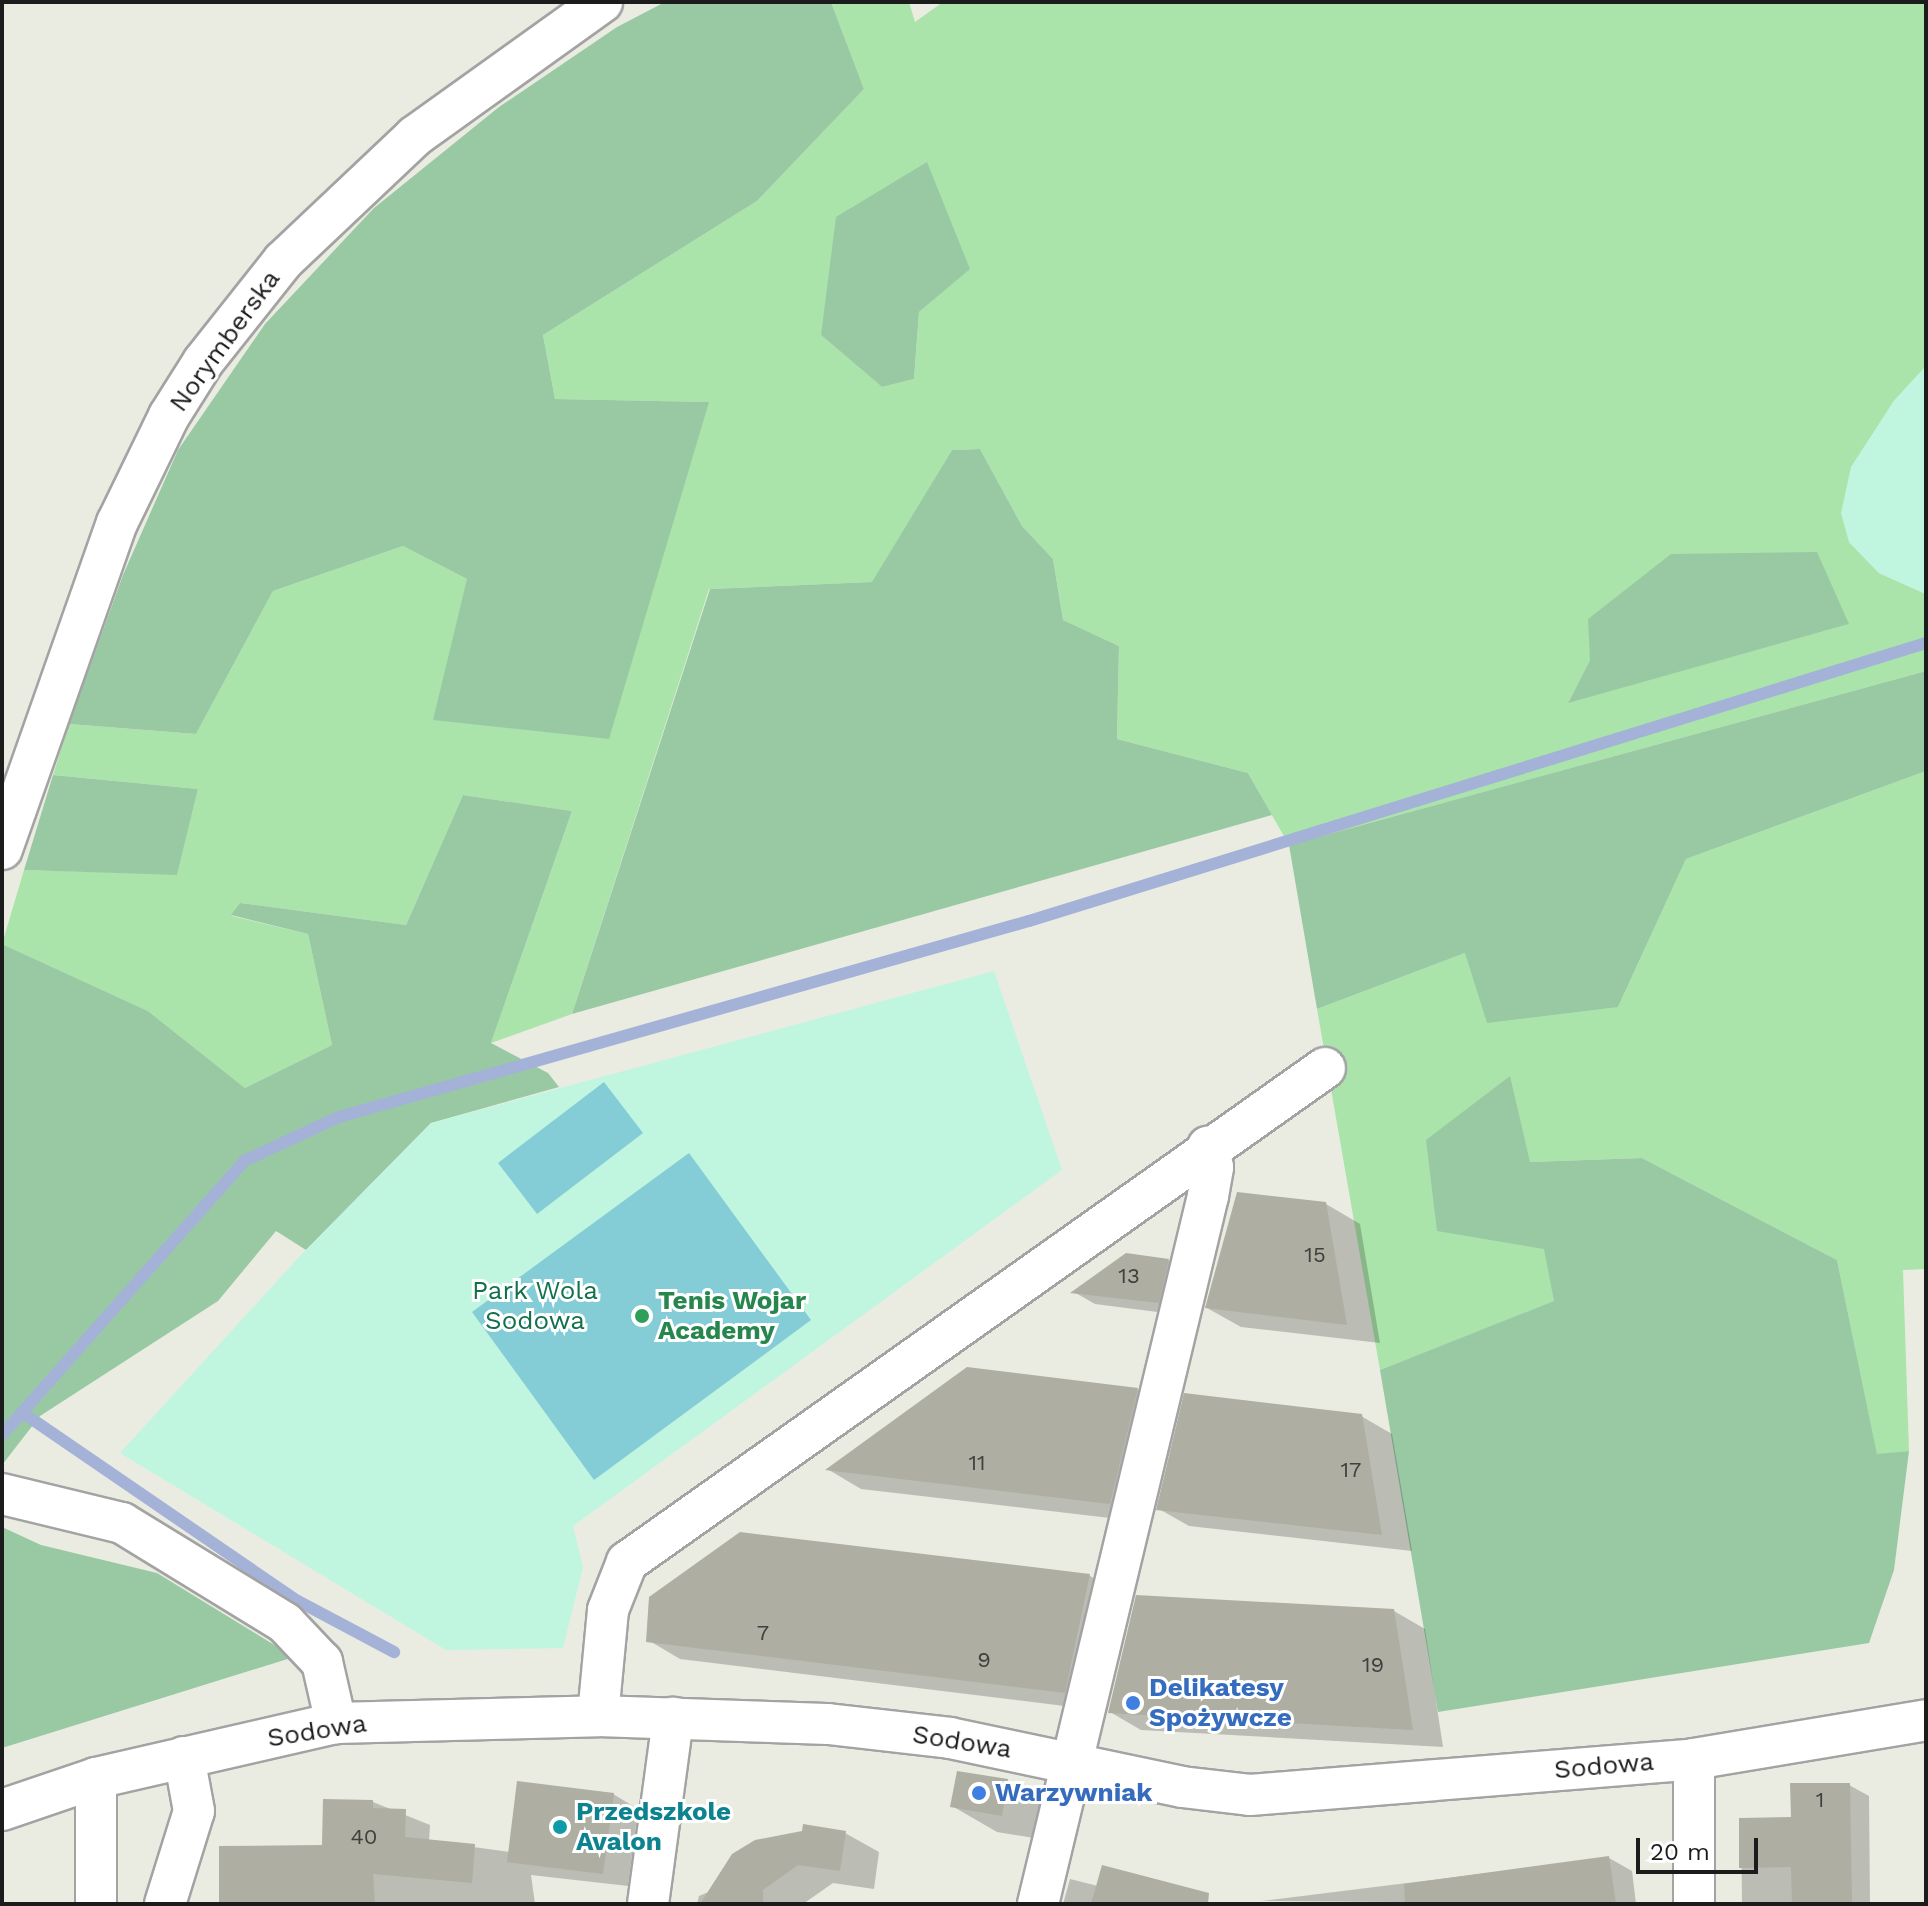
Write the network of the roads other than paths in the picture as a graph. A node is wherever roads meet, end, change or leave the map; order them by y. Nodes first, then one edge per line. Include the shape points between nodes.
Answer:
1 (602, 2) edge
2 (17, 754) edge
3 (2, 849) edge
4 (1325, 1068) dead end
5 (1208, 1147) junction
6 (2, 1494) edge
7 (598, 1716) junction
8 (673, 1718) junction
9 (1926, 1720) edge
10 (336, 1723) junction
11 (184, 1757) junction
12 (1694, 1759) junction
13 (1070, 1761) junction
14 (96, 1778) junction
15 (2, 1810) edge
16 (96, 1904) edge
17 (165, 1904) edge
18 (648, 1904) edge
19 (1038, 1904) edge
20 (1694, 1904) edge

1 - 2 street, Norymberska via 415,136 283,261 203,362 169,416 117,523
2 - 3 street, Norymberska
4 - 5 street
5 - 7 street via 627,1562 608,1610
5 - 13 street via 1213,1167 1208,1196
6 - 10 street via 122,1523 285,1623 322,1662
7 - 8 street, Sodowa
7 - 10 street, Sodowa
8 - 13 street, Sodowa via 828,1724 950,1738
8 - 18 street
9 - 12 street, Sodowa
10 - 11 street, Sodowa
11 - 14 street, Sodowa
11 - 17 street via 194,1811
12 - 13 street, Sodowa via 1250,1795 1182,1787
12 - 20 street
13 - 19 street
14 - 15 street, Sodowa
14 - 16 street

